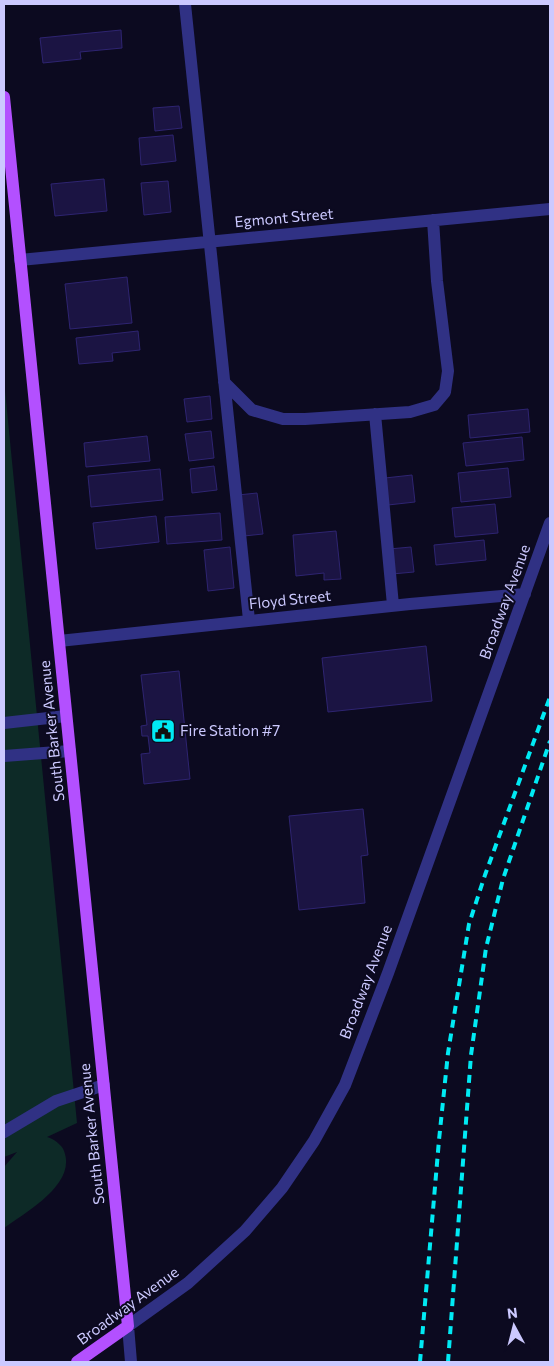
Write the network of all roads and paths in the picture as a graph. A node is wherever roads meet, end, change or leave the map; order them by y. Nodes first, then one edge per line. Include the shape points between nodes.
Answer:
1 (185, 4) edge
2 (4, 97) edge
3 (550, 209) edge
4 (433, 220) junction
5 (210, 241) junction
6 (20, 260) junction
7 (224, 382) junction
8 (375, 414) junction
9 (550, 523) edge
10 (525, 594) junction
11 (393, 605) junction
12 (249, 620) junction
13 (59, 641) junction
14 (66, 716) junction
15 (4, 723) edge
16 (70, 751) junction
17 (4, 756) edge
18 (104, 1085) junction
19 (4, 1132) edge
20 (128, 1326) junction
21 (77, 1362) edge
22 (131, 1362) edge

1 - 5 street
2 - 6 main road, South Barker Avenue
3 - 4 street, Egmont Street
4 - 5 street, Egmont Street
4 - 8 street via 448,371 445,392 434,405 410,412
5 - 6 street, Egmont Street
5 - 7 street
6 - 13 main road, South Barker Avenue
7 - 8 street via 252,410 283,419
7 - 12 street
8 - 11 street
9 - 10 street, Broadway Avenue
10 - 11 street, Floyd Street
10 - 20 street, Broadway Avenue via 345,1085 314,1141 282,1188 245,1231 188,1283
11 - 12 street, Floyd Street
12 - 13 street, Floyd Street
13 - 14 main road, South Barker Avenue
14 - 15 street
14 - 16 main road, South Barker Avenue
16 - 17 street
16 - 18 main road, South Barker Avenue
18 - 19 street via 56,1101
18 - 20 main road, South Barker Avenue
20 - 21 main road, Broadway Avenue
20 - 22 street, South Barker Avenue

